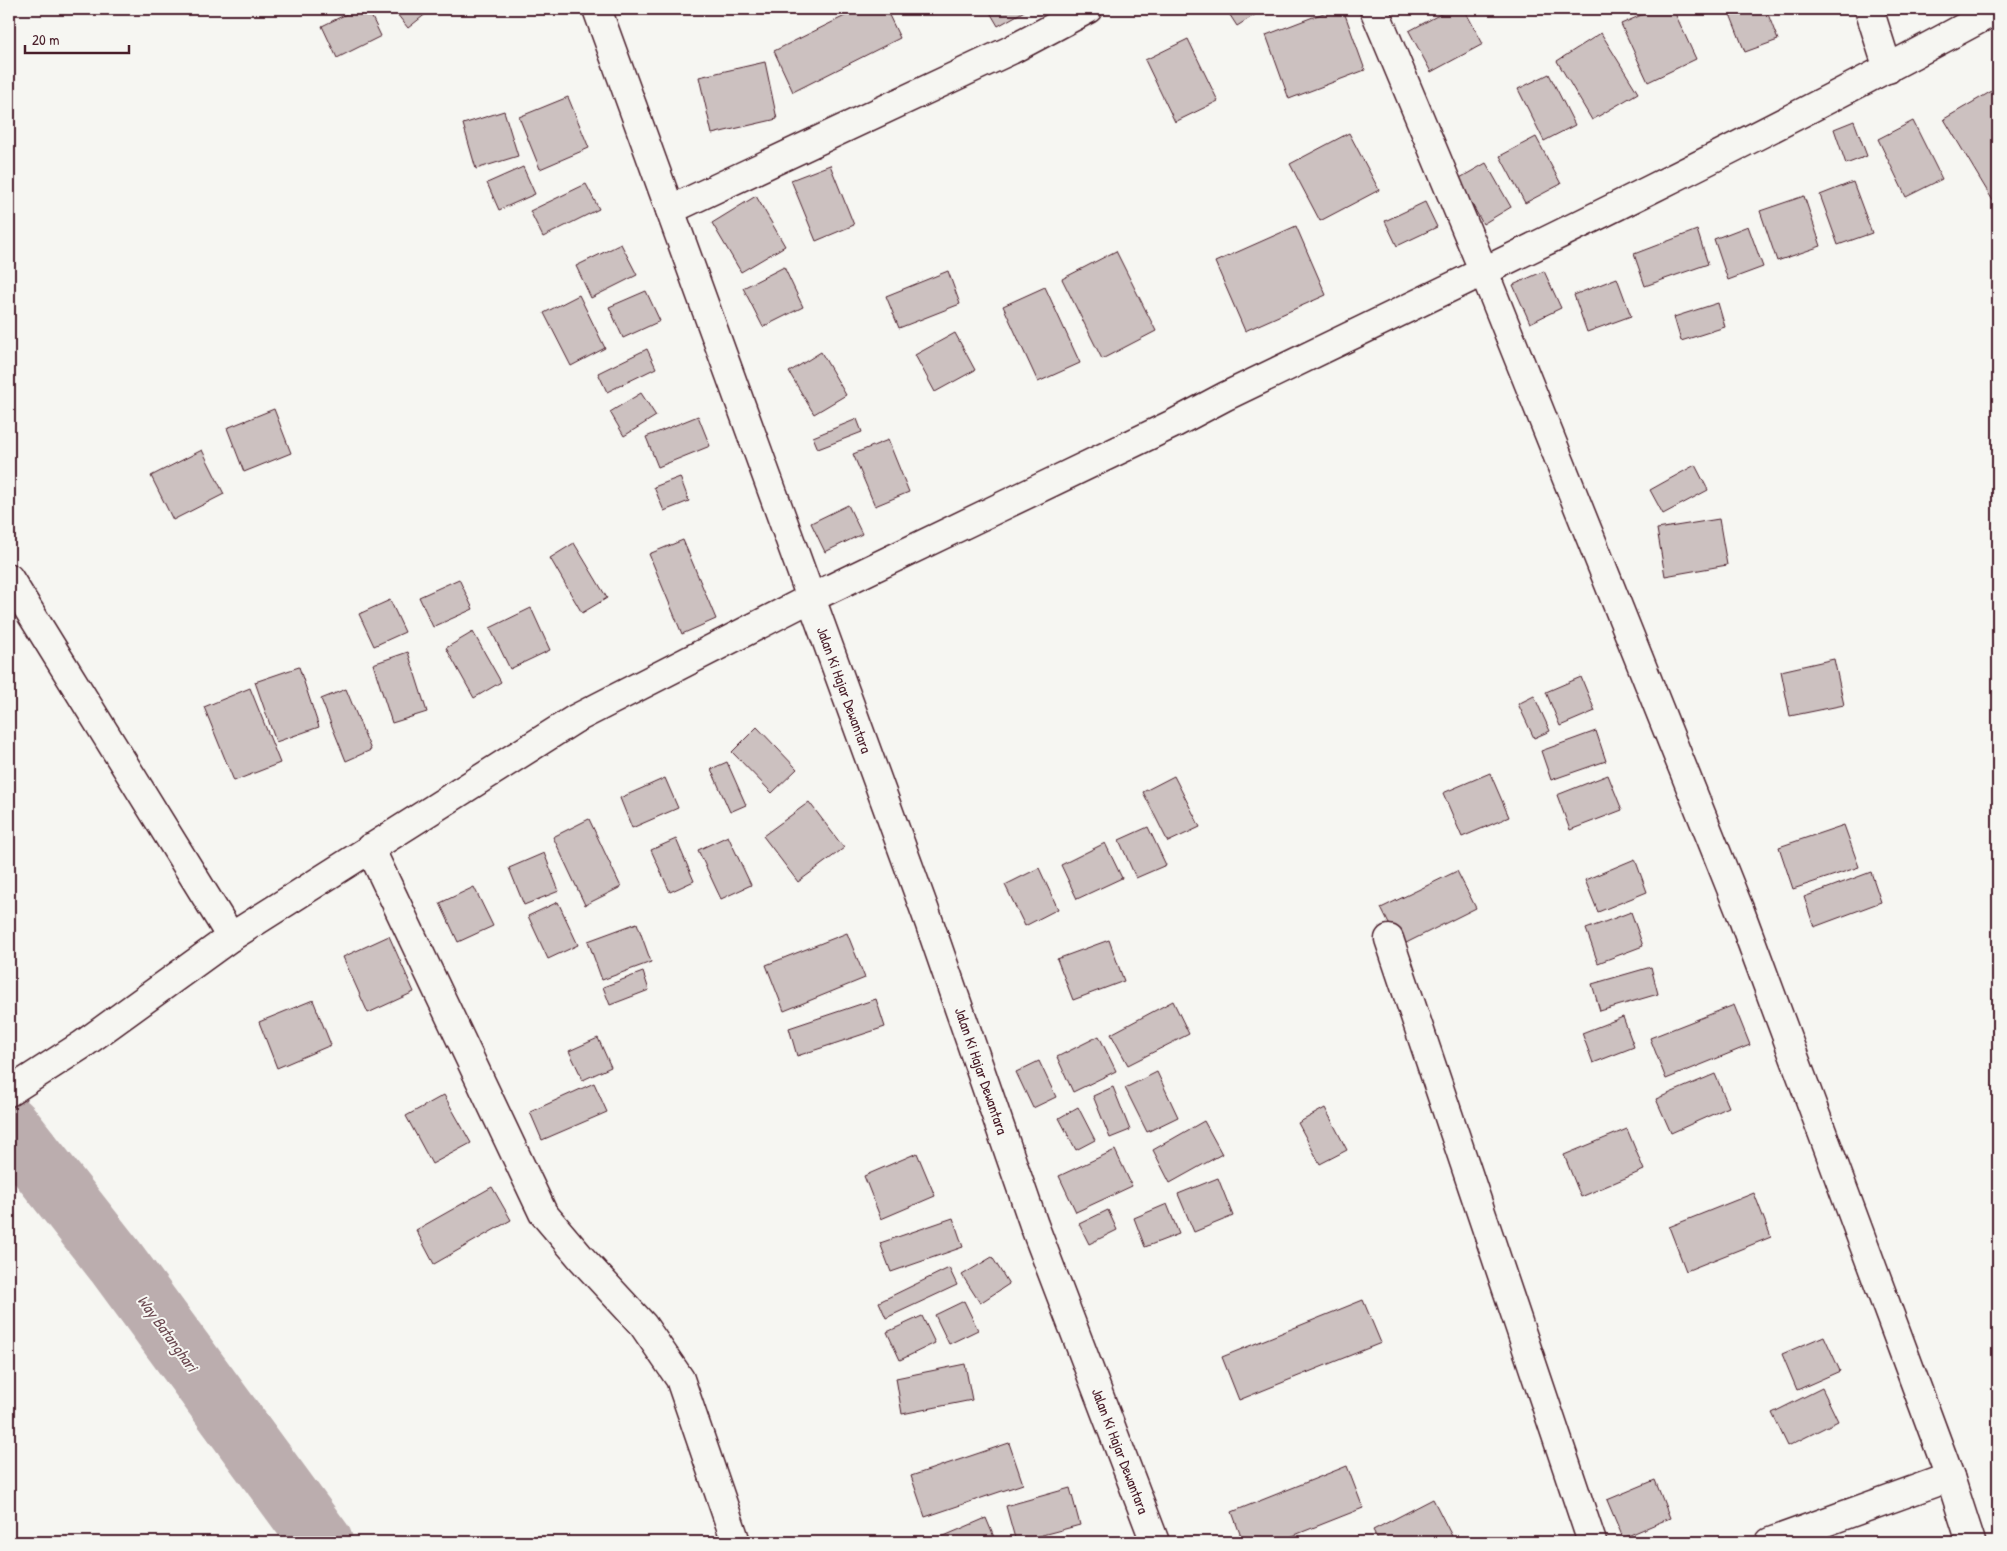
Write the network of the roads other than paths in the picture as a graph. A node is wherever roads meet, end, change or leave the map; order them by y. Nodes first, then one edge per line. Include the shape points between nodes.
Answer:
1 (597, 9) edge
2 (1088, 9) edge
3 (1374, 9) edge
4 (1869, 9) edge
5 (1998, 9) edge
6 (1888, 69) junction
7 (670, 210) junction
8 (1484, 272) junction
9 (9, 578) edge
10 (811, 598) junction
11 (370, 848) junction
12 (231, 937) junction
13 (1388, 939) dead end
14 (9, 1092) edge
15 (1950, 1477) junction
16 (736, 1542) edge
17 (1154, 1542) edge
18 (1592, 1542) edge
19 (1770, 1542) edge
20 (1971, 1542) edge

1 - 7 street, Jalan Ki Hajar Dewantara
2 - 7 street via 1011,50
3 - 8 street
4 - 6 street
5 - 6 street
6 - 8 street
7 - 10 street, Jalan Ki Hajar Dewantara
8 - 10 street
8 - 15 street via 1740,910
9 - 12 street
10 - 11 street via 575,719
10 - 17 street, Jalan Ki Hajar Dewantara via 929,922 1034,1225
11 - 12 street
11 - 16 street via 543,1213 643,1325 680,1379
12 - 14 street via 82,1045
13 - 18 street
15 - 19 street
15 - 20 street

